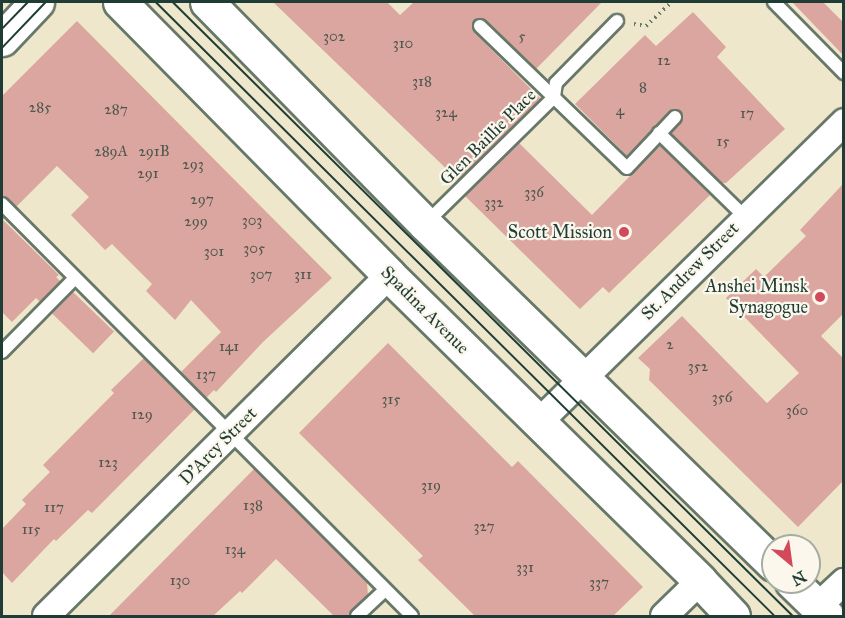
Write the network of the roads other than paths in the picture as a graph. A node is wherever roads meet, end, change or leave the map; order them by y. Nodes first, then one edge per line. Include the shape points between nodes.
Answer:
1 (37, 2) edge
2 (120, 2) edge
3 (207, 2) edge
4 (774, 2) edge
5 (618, 21) road end
6 (480, 26) dead end
7 (2, 39) edge
8 (843, 73) edge
9 (554, 97) junction
10 (675, 117) dead end
11 (843, 122) edge
12 (660, 133) junction
13 (2, 204) edge
14 (745, 217) junction
15 (425, 224) junction
16 (389, 275) junction
17 (75, 278) junction
18 (2, 352) edge
19 (584, 377) junction
20 (539, 422) junction
21 (231, 433) junction
22 (761, 552) edge
23 (700, 581) junction
24 (843, 582) edge
25 (385, 590) junction
26 (804, 594) edge
27 (822, 612) edge
28 (46, 616) edge
29 (357, 616) edge
30 (412, 616) edge
31 (664, 616) edge
32 (733, 616) edge

1 - 7 main road
2 - 16 main road, Spadina Avenue
3 - 15 main road
4 - 8 lane
5 - 9 lane, Glen Baillie Place via 556,83
6 - 9 lane
9 - 12 lane via 627,168
9 - 15 lane, Glen Baillie Place
10 - 12 lane
11 - 14 street, St. Andrew Street
12 - 14 lane
13 - 17 lane
14 - 19 street, St. Andrew Street
15 - 19 main road
16 - 20 main road, Spadina Avenue
16 - 21 street, D'Arcy Street
17 - 18 lane
17 - 21 lane
19 - 20 street, St. Andrew Street
19 - 22 main road
20 - 23 main road, Spadina Avenue
21 - 25 lane
21 - 28 street, D'Arcy Street
23 - 31 street
23 - 32 main road, Spadina Avenue
24 - 27 street
25 - 29 lane
25 - 30 lane
26 - 27 main road

